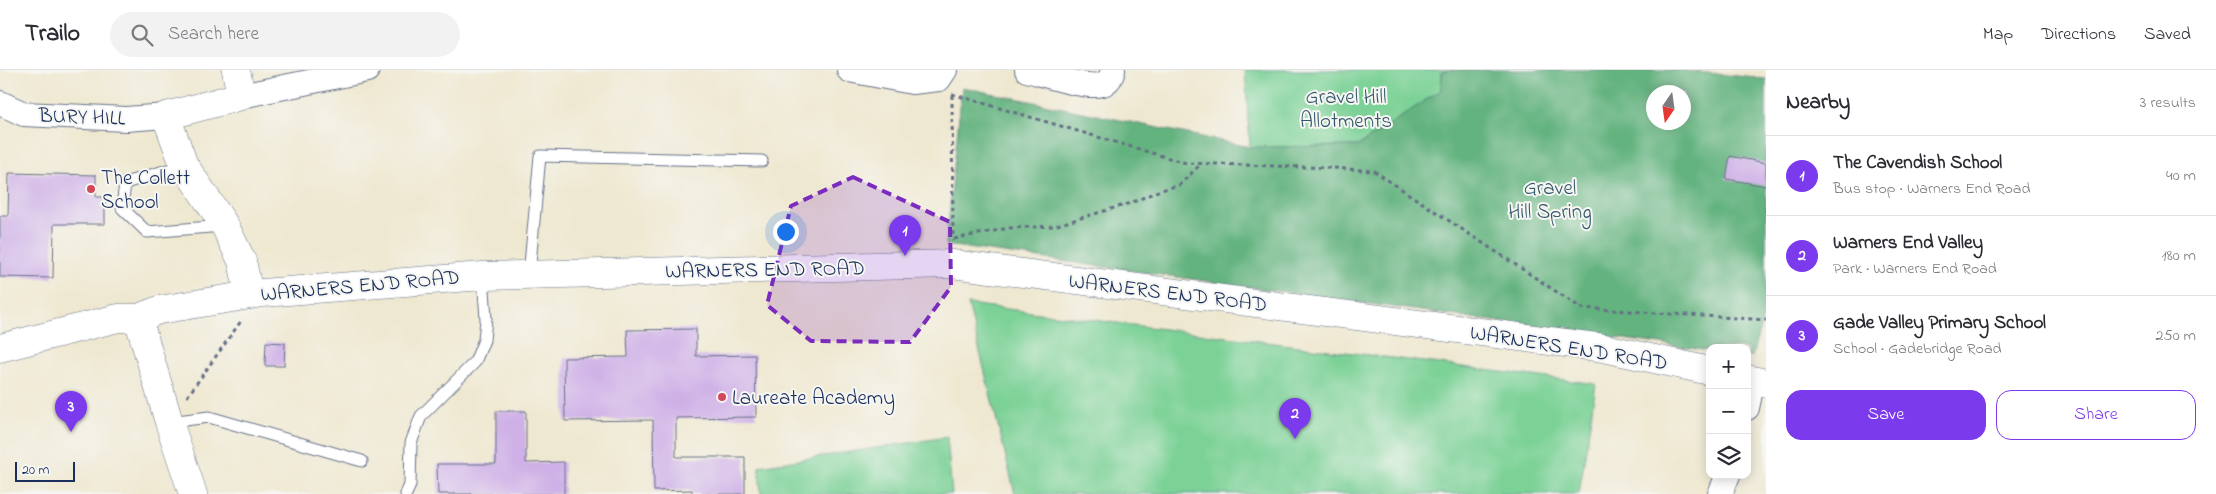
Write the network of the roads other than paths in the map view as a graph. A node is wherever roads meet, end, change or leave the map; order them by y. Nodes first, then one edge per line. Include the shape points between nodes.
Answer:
1 (367, 70) edge
2 (848, 70) edge
3 (1026, 70) edge
4 (1113, 70) edge
5 (945, 81) edge
6 (239, 83) edge
7 (0, 103) edge
8 (166, 116) junction
9 (762, 161) dead end
10 (184, 165) junction
11 (225, 226) junction
12 (529, 274) junction
13 (483, 276) junction
14 (256, 294) junction
15 (138, 318) junction
16 (0, 348) edge
17 (1706, 370) edge
18 (1755, 381) edge
19 (1751, 394) edge
20 (169, 422) junction
21 (362, 461) dead end
22 (1726, 479) edge
23 (193, 494) edge
24 (406, 494) edge
25 (1720, 494) edge

1 - 6 street
2 - 5 street via 912,82
3 - 4 street via 1092,86 1104,84 1112,77
6 - 8 street
7 - 8 street, BURY HILL via 24,114 126,119
8 - 10 street
9 - 12 lane via 540,156
10 - 11 street
10 - 11 lane via 125,183 122,208 147,232
11 - 14 street
12 - 13 street, WARNERS END ROAD
12 - 17 street, WARNERS END ROAD via 953,252 1604,348
13 - 14 street, WARNERS END ROAD
13 - 24 lane via 484,340 474,362 421,416 411,443 410,485
14 - 15 street, WARNERS END ROAD via 159,310
15 - 16 street, WARNERS END ROAD via 118,318
15 - 20 street
18 - 19 street
20 - 21 lane via 209,417
20 - 23 street
22 - 25 street

